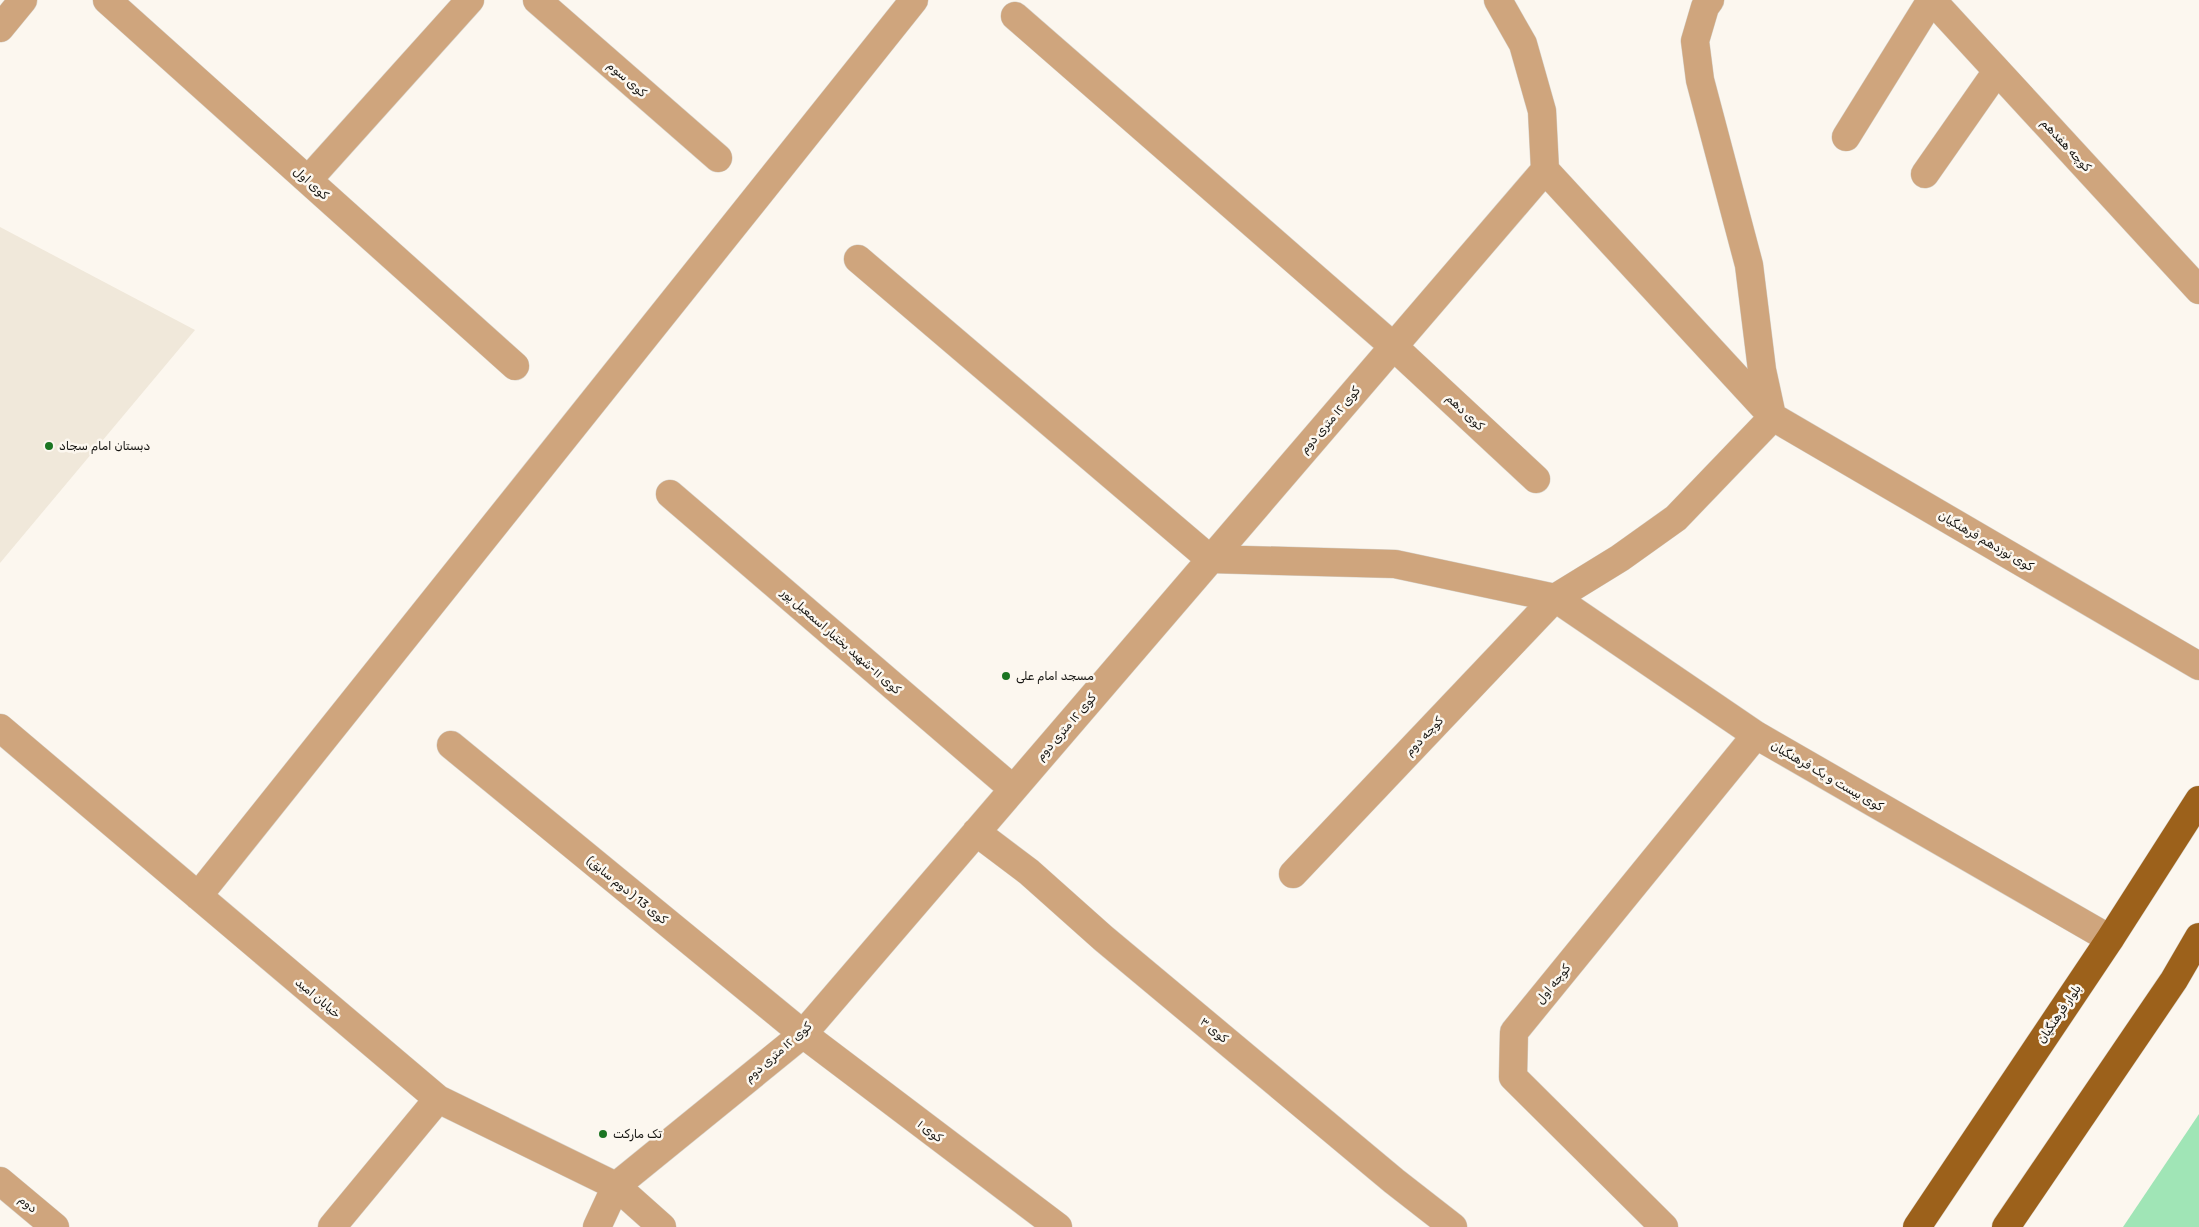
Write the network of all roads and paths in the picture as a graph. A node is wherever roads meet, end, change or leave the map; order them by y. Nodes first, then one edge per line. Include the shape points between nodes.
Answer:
1 (23, 0) edge
2 (107, 0) edge
3 (470, 0) edge
4 (537, 0) edge
5 (914, 0) edge
6 (1498, 0) edge
7 (1710, 0) edge
8 (1932, 0) edge
9 (1015, 16) dead end
10 (0, 28) edge
11 (1997, 71) junction
12 (1846, 137) dead end
13 (718, 158) dead end
14 (1545, 170) junction
15 (1925, 174) dead end
16 (308, 180) junction
17 (858, 260) dead end
18 (2199, 290) edge
19 (1393, 346) junction
20 (515, 366) dead end
21 (1773, 417) junction
22 (1536, 479) dead end
23 (670, 494) dead end
24 (1210, 559) junction
25 (1555, 598) junction
26 (2199, 666) edge
27 (1, 732) edge
28 (1756, 735) junction
29 (451, 745) dead end
30 (1013, 789) junction
31 (2199, 800) edge
32 (976, 832) junction
33 (1293, 874) dead end
34 (198, 896) junction
35 (2199, 937) edge
36 (2110, 939) junction
37 (2186, 976) edge
38 (802, 1034) junction
39 (438, 1099) junction
40 (0, 1181) edge
41 (616, 1186) junction
42 (55, 1227) edge
43 (332, 1227) edge
44 (597, 1227) edge
45 (662, 1227) edge
46 (1058, 1227) edge
47 (1453, 1227) edge
48 (1664, 1227) edge
49 (1917, 1227) edge
50 (2006, 1227) edge

1 - 10 street
2 - 16 street, کوی اول
3 - 16 street
4 - 13 street, کوی سوم
5 - 34 street
6 - 14 street via 1523,44 1542,111
7 - 21 street via 1695,41 1700,80 1749,265 1762,370
8 - 11 street, کوچه هفدهم
8 - 12 street
9 - 19 street, کوی دهم
11 - 15 street
11 - 18 street, کوچه هفدهم
14 - 19 street, کوی ۱۲ متری دوم
14 - 21 street, کوی نوزدهم فرهنگیان
16 - 20 street, کوی اول
17 - 24 street
19 - 22 street, کوی دهم
19 - 24 street, کوی ۱۲ متری دوم
21 - 25 street, کوچه دوم via 1676,518
21 - 26 street, کوی نوزدهم فرهنگیان
23 - 30 street, کوی ۱۱-شهید بختیار اسمعیل پور
24 - 25 street via 1395,564
24 - 30 street, کوی ۱۲ متری دوم
25 - 28 street, کوی بیست و یک فرهنگیان
25 - 33 street, کوچه دوم
27 - 34 street, خیابان امید
28 - 36 street, کوی بیست و یک فرهنگیان
28 - 48 street, کوچه اول via 1514,1032 1513,1077
29 - 38 street, کوی 13 ( دوم سابق)
30 - 32 street, کوی ۱۲ متری دوم
31 - 36 main road, بلوار فرهنگیان
32 - 38 street, کوی ۱۲ متری دوم
32 - 47 street, کوی ۳ via 1029,872 1103,938
34 - 39 street, خیابان امید
35 - 37 main road
36 - 49 main road, بلوار فرهنگیان
37 - 50 main road
38 - 41 street, کوی ۱۲ متری دوم
38 - 46 street, کوی ۱
39 - 41 street, خیابان امید
39 - 43 street
40 - 42 street, دوم
41 - 44 street
41 - 45 street, خیابان امید

